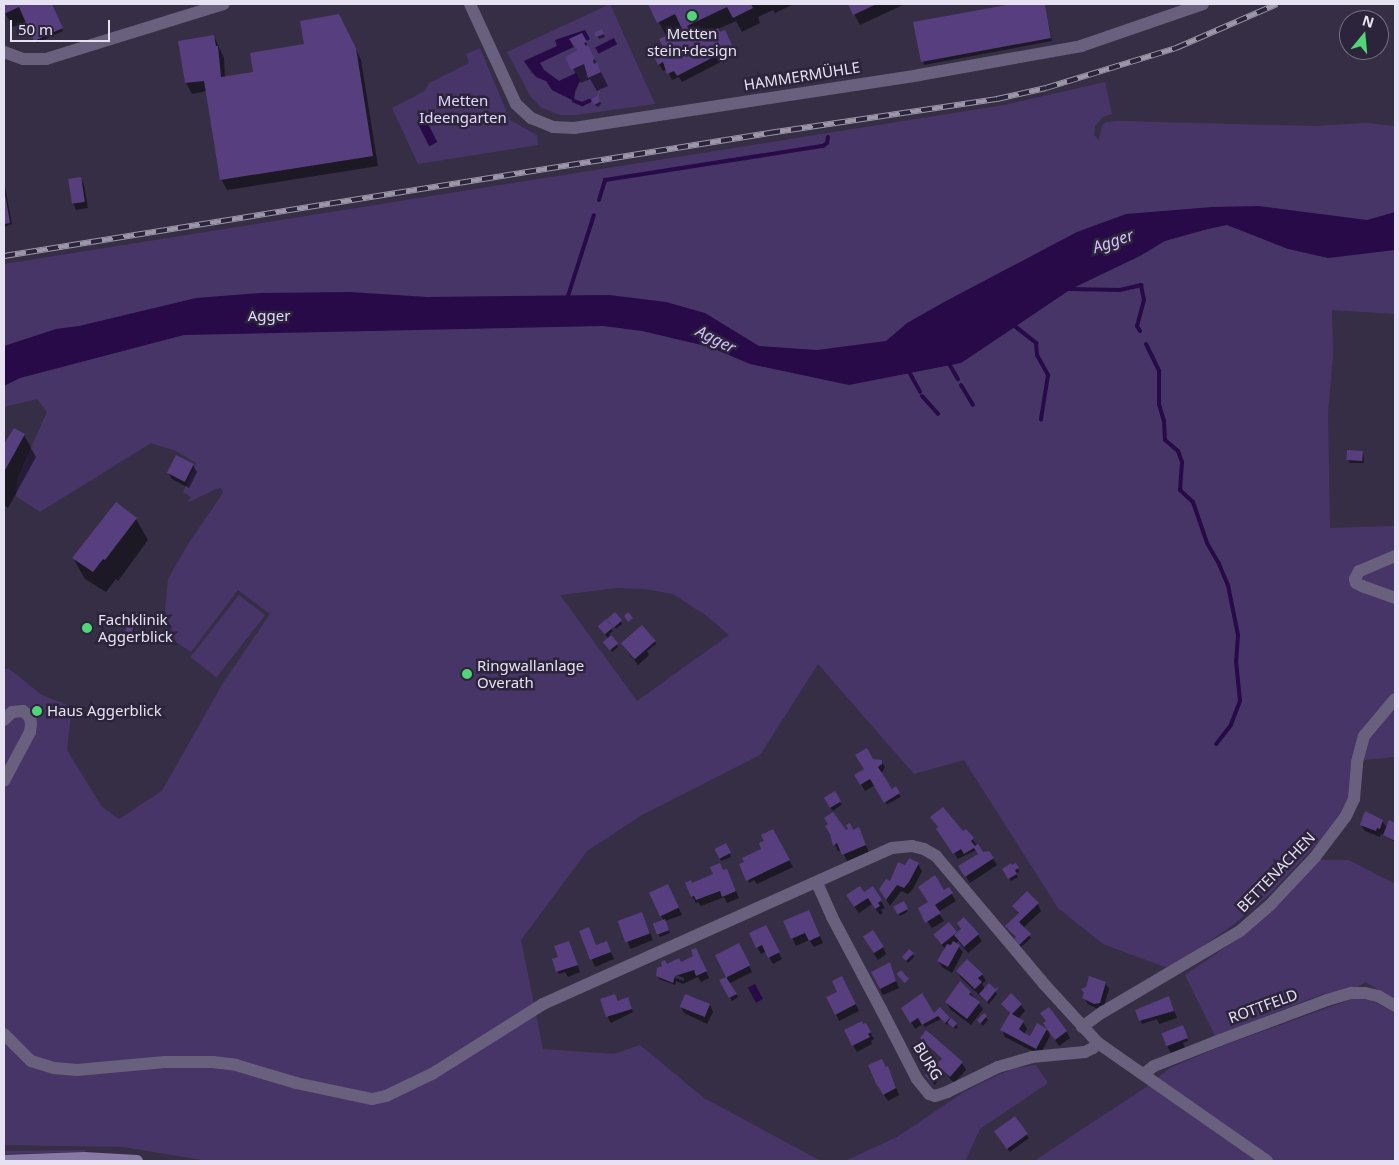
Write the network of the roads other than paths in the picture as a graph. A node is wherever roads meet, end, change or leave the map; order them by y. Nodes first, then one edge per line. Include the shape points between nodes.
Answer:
1 (224, 4) edge
2 (470, 4) edge
3 (1203, 4) edge
4 (4, 52) edge
5 (1395, 556) edge
6 (1395, 598) edge
7 (1395, 699) edge
8 (4, 720) edge
9 (4, 781) edge
10 (817, 883) junction
11 (1395, 1006) edge
12 (1082, 1027) junction
13 (4, 1034) edge
14 (1098, 1043) junction
15 (1145, 1073) junction
16 (4, 1161) edge
17 (137, 1161) edge
18 (1267, 1161) edge

1 - 4 street via 46,59 23,59
2 - 3 street, HAMMERMÜHLE via 516,104 530,118 553,127 574,128 919,75 1081,46
5 - 6 street via 1359,571 1355,578 1356,583 1362,586
7 - 12 street, BETTENACHEN via 1364,736 1357,762 1354,799 1346,816 1315,857 1270,906 1240,931
8 - 9 street via 12,712 23,711 30,717 31,724 30,732
10 - 12 street via 892,848 924,849 945,866
10 - 13 street via 543,1004 432,1074 386,1096 372,1099 213,1062 165,1062 77,1070 54,1068 31,1061
10 - 14 street, BURG via 832,918 929,1094 934,1096 948,1092 998,1067 1032,1057 1085,1052
11 - 15 street, ROTTFELD via 1365,993 1327,1000 1154,1066
12 - 14 street
14 - 15 street
15 - 18 street
16 - 17 main road via 84,1158

